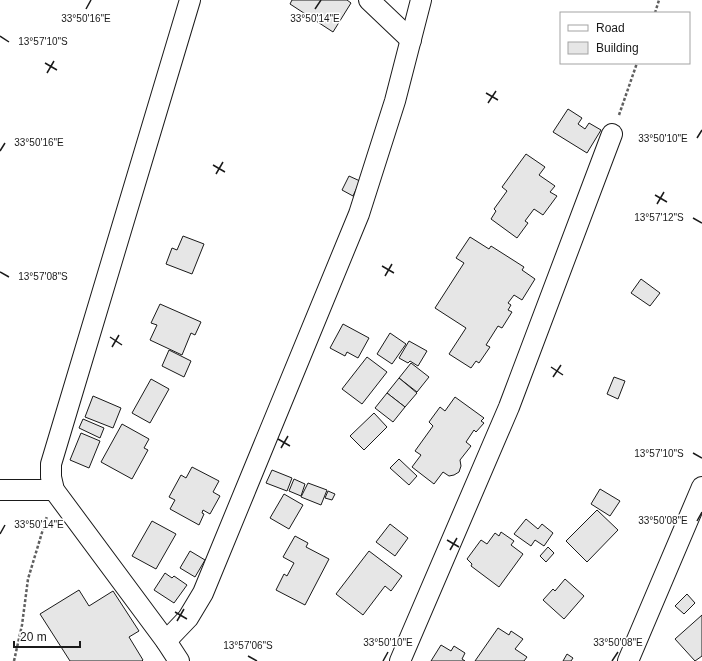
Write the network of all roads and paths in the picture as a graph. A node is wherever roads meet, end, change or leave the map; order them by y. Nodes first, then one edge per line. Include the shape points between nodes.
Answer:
1 (190, 0) edge
2 (369, 0) edge
3 (421, 0) edge
4 (659, 0) edge
5 (655, 12) edge
6 (411, 40) junction
7 (637, 64) edge
8 (612, 134) joint
9 (702, 487) edge
10 (0, 490) edge
11 (54, 490) junction
12 (166, 641) junction
13 (14, 661) edge
14 (179, 661) edge
15 (400, 661) edge
16 (628, 661) edge

1 - 11 street via 51,464
2 - 6 street
3 - 6 street
4 - 5 path
6 - 12 street via 395,101 359,214 203,593 188,618
7 - 8 path
8 - 15 street via 509,407
9 - 16 street
10 - 11 street
11 - 12 street
11 - 13 path via 28,579
12 - 14 street

